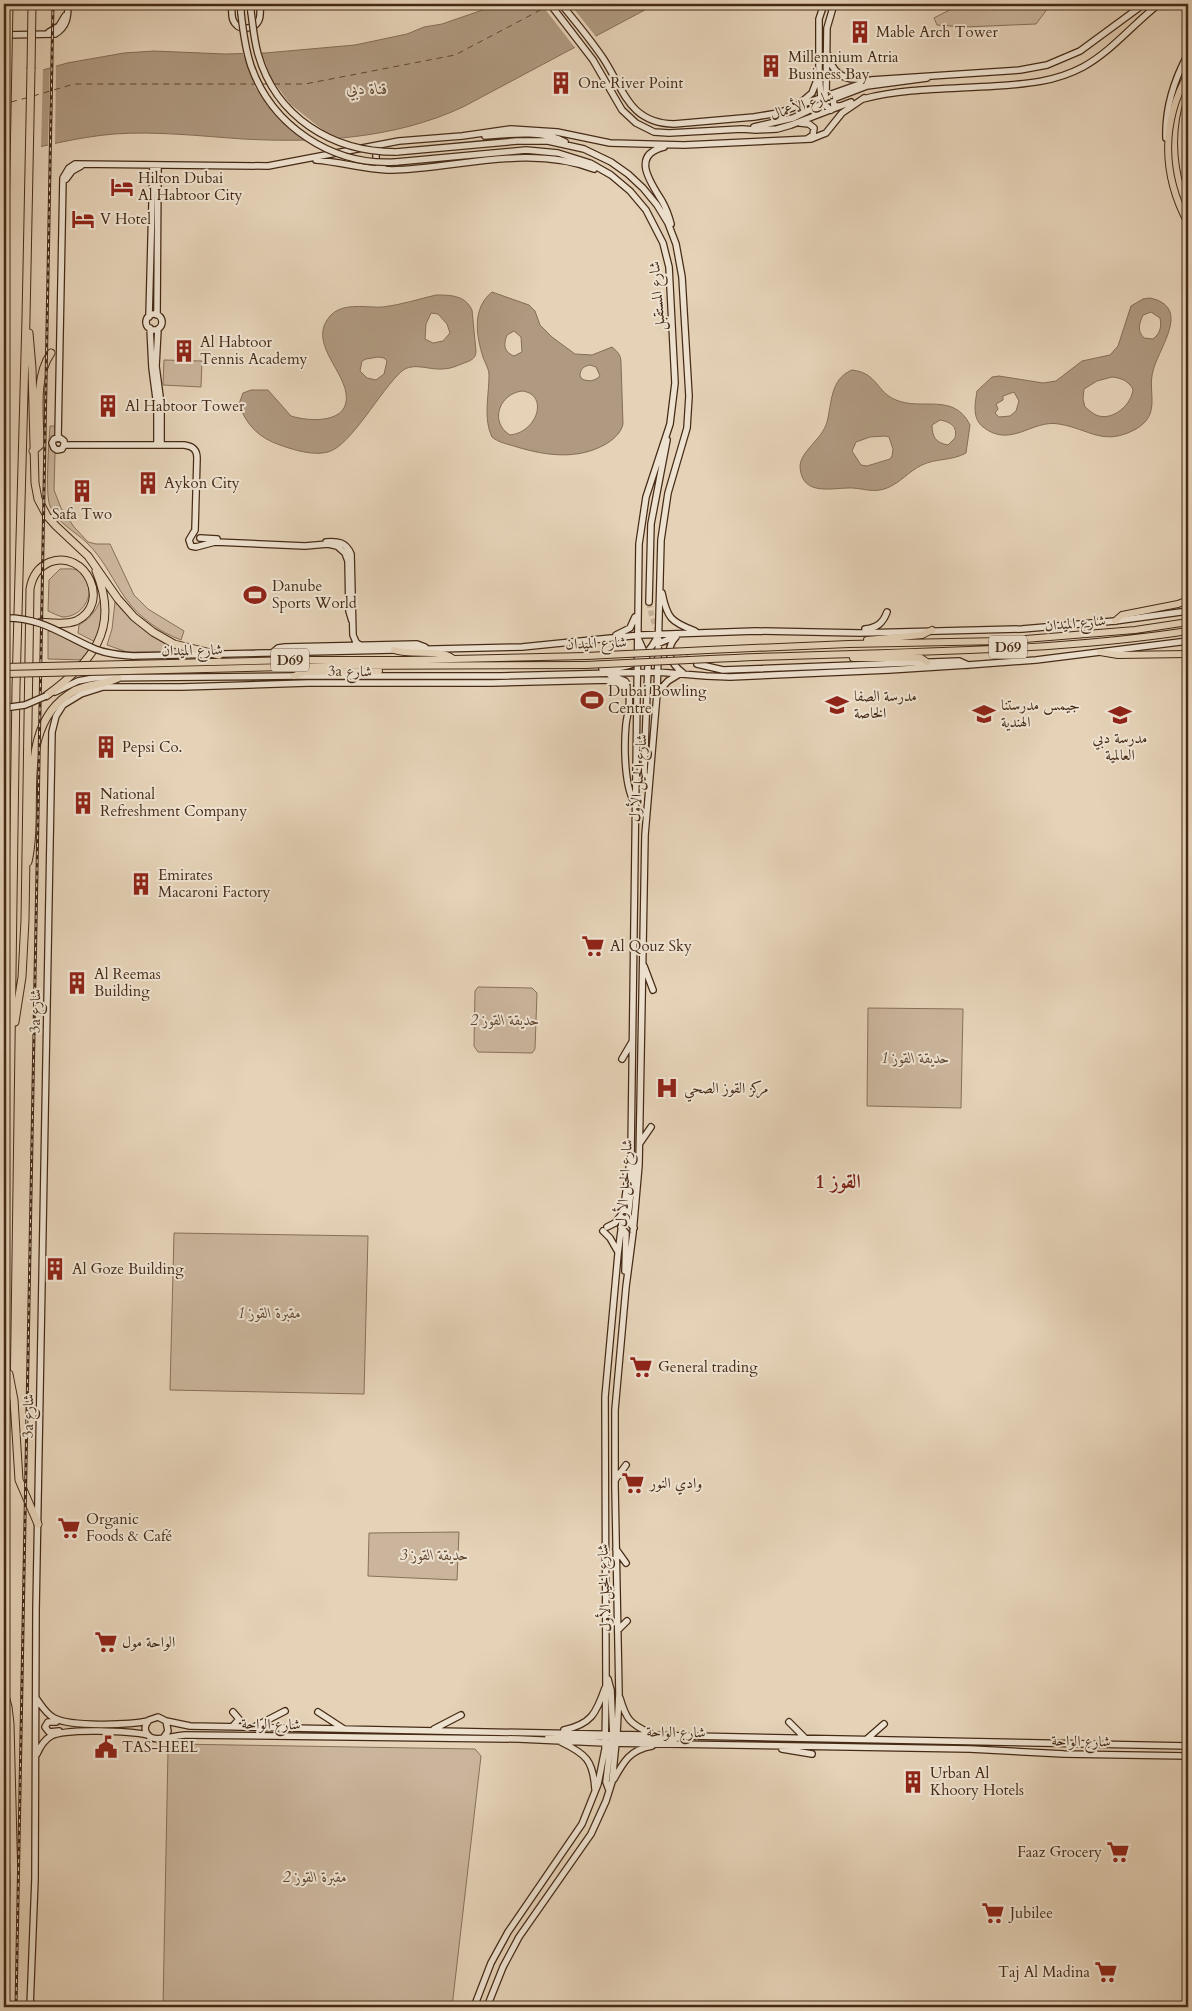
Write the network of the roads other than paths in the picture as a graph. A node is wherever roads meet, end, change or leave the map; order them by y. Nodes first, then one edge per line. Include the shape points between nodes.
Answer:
1 (9, 4) edge
2 (32, 4) edge
3 (67, 4) edge
4 (232, 4) edge
5 (241, 4) edge
6 (251, 4) edge
7 (260, 4) edge
8 (550, 4) edge
9 (561, 4) edge
10 (824, 4) edge
11 (834, 4) edge
12 (1144, 4) edge
13 (1158, 4) edge
14 (4, 33) edge
15 (826, 48) junction
16 (1188, 54) edge
17 (819, 73) junction
18 (938, 74) junction
19 (1188, 74) edge
20 (912, 76) junction
21 (864, 98) junction
22 (1188, 98) edge
23 (824, 99) junction
24 (842, 106) junction
25 (831, 110) junction
26 (787, 111) junction
27 (1188, 122) edge
28 (798, 123) junction
29 (742, 129) junction
30 (462, 136) junction
31 (807, 138) junction
32 (569, 144) junction
33 (382, 145) junction
34 (673, 145) junction
35 (1181, 145) junction
36 (1167, 146) junction
37 (304, 160) junction
38 (156, 165) junction
39 (386, 170) junction
40 (611, 176) junction
41 (1188, 189) edge
42 (1188, 224) edge
43 (672, 233) junction
44 (4, 273) edge
45 (4, 280) edge
46 (157, 315) junction
47 (149, 317) junction
48 (26, 318) junction
49 (4, 319) edge
50 (150, 328) junction
51 (158, 329) junction
52 (51, 353) dead end
53 (4, 363) edge
54 (667, 433) junction
55 (58, 438) junction
56 (64, 445) junction
57 (159, 445) junction
58 (33, 451) junction
59 (197, 535) junction
60 (251, 542) junction
61 (199, 545) junction
62 (88, 556) junction
63 (660, 584) junction
64 (1188, 600) edge
65 (649, 602) tunnel mouth
66 (1188, 611) edge
67 (887, 612) dead end
68 (637, 613) junction
69 (4, 618) edge
70 (41, 622) junction
71 (1115, 622) junction
72 (1188, 622) edge
73 (932, 630) junction
74 (1188, 631) edge
75 (700, 633) junction
76 (860, 633) junction
77 (658, 634) junction
78 (680, 634) junction
79 (353, 635) junction
80 (639, 636) junction
81 (608, 638) junction
82 (1188, 641) edge
83 (658, 643) junction
84 (849, 644) junction
85 (362, 646) junction
86 (345, 647) junction
87 (426, 648) junction
88 (394, 650) junction
89 (1100, 652) junction
90 (272, 653) junction
91 (647, 653) junction
92 (1188, 654) edge
93 (218, 655) junction
94 (828, 655) junction
95 (453, 659) junction
96 (637, 662) junction
97 (927, 662) junction
98 (697, 664) tunnel mouth
99 (968, 665) junction
100 (4, 667) edge
101 (407, 667) junction
102 (127, 668) junction
103 (637, 672) junction
104 (648, 672) junction
105 (657, 672) junction
106 (593, 673) junction
107 (4, 674) edge
108 (682, 674) junction
109 (294, 676) junction
110 (500, 676) junction
111 (231, 677) junction
112 (410, 677) junction
113 (118, 678) junction
114 (271, 684) junction
115 (345, 684) junction
116 (492, 684) junction
117 (657, 694) junction
118 (46, 696) junction
119 (637, 700) junction
120 (4, 708) edge
121 (628, 712) junction
122 (649, 788) junction
123 (635, 804) junction
124 (25, 872) junction
125 (643, 965) junction
126 (653, 990) dead end
127 (12, 1035) junction
128 (633, 1040) junction
129 (622, 1059) dead end
130 (651, 1127) dead end
131 (640, 1143) junction
132 (630, 1153) junction
133 (623, 1212) junction
134 (621, 1227) junction
135 (634, 1228) junction
136 (618, 1254) junction
137 (628, 1275) junction
138 (7, 1366) junction
139 (626, 1465) dead end
140 (615, 1480) junction
141 (38, 1524) junction
142 (4, 1545) edge
143 (615, 1549) junction
144 (626, 1563) dead end
145 (627, 1621) dead end
146 (618, 1630) junction
147 (606, 1681) junction
148 (4, 1692) edge
149 (619, 1694) junction
150 (36, 1698) junction
151 (285, 1711) dead end
152 (233, 1712) dead end
153 (318, 1712) dead end
154 (461, 1714) dead end
155 (148, 1721) junction
156 (166, 1721) junction
157 (68, 1722) junction
158 (789, 1722) dead end
159 (884, 1724) dead end
160 (233, 1726) junction
161 (254, 1727) junction
162 (344, 1729) junction
163 (433, 1730) junction
164 (65, 1732) junction
165 (552, 1732) junction
166 (654, 1734) junction
167 (148, 1735) junction
168 (682, 1735) junction
169 (164, 1737) junction
170 (804, 1737) junction
171 (611, 1738) junction
172 (868, 1738) junction
173 (541, 1740) junction
174 (559, 1741) junction
175 (666, 1744) junction
176 (766, 1746) junction
177 (1188, 1746) edge
178 (812, 1754) dead end
179 (1188, 1756) edge
180 (35, 1758) junction
181 (612, 1782) junction
182 (610, 1790) junction
183 (596, 1792) junction
184 (12, 2007) edge
185 (30, 2007) edge
186 (474, 2007) edge
187 (487, 2007) edge

1 - 44 highway, bridge
2 - 48 highway, bridge
3 - 14 street via 63,21 52,31
4 - 7 street via 233,20 246,28 258,21
5 - 40 street, شارع المستقبل, bridge via 243,37 253,71 265,95 285,120 309,140 338,154 368,162 396,162 542,150 578,158
6 - 32 street, شارع المستقبل, bridge via 255,44 274,90 293,113 316,132 343,145 396,152 527,141
8 - 29 street, شارع الأعمال via 593,60 626,114 636,123 654,132 669,134
9 - 26 street, شارع الأعمال via 593,43 635,110 643,116 663,123 754,117
10 - 17 street via 818,19
11 - 15 street via 828,22
12 - 18 street, شارع الأعمال via 1087,46 1055,62 1020,70
13 - 21 street, شارع الأعمال via 1103,54 1079,69 1052,79 1030,84 901,92
15 - 20 street via 832,66 847,79
15 - 23 street
16 - 36 street via 1169,104
17 - 23 street
17 - 26 street via 810,96
18 - 20 street, شارع الأعمال
18 - 24 street via 914,81 867,86 833,99 834,106
19 - 36 main road via 1175,105
20 - 23 street, شارع الأعمال via 865,82
21 - 24 street, شارع الأعمال
21 - 31 street via 846,109 826,133
22 - 35 main road
23 - 25 street
23 - 26 street, شارع الأعمال
23 - 29 street via 793,118
24 - 25 street, شارع الأعمال
25 - 28 street, شارع الأعمال
27 - 35 street
28 - 29 street, شارع الأعمال via 770,130
28 - 31 street via 813,126 814,133
30 - 32 street via 538,135
30 - 33 street
30 - 34 street via 526,129 610,143
31 - 34 street
32 - 43 street, شارع المستقبل via 602,157 628,174 657,205
33 - 37 street
33 - 39 street via 377,150 377,162
34 - 43 street via 654,150 645,167 648,180 667,211
35 - 41 main road
36 - 42 main road via 1171,181
37 - 38 street via 255,167
37 - 39 street
38 - 46 street
38 - 47 street
38 - 55 street via 89,164 72,171 66,178
39 - 40 street via 541,158 573,162
40 - 54 street, شارع المستقبل via 646,210 668,261 675,378
43 - 63 street, شارع المستقبل via 682,277 689,406 685,439 665,507
45 - 49 highway
46 - 47 street
46 - 51 street via 162,322
47 - 50 street via 147,323
48 - 58 highway via 32,368
48 - 127 highway via 16,687
49 - 53 highway
50 - 51 street
50 - 57 street
51 - 57 street
52 - 58 highway via 41,376 40,445
54 - 65 street via 651,524
54 - 68 street, شارع المستقبل via 644,507 639,544
55 - 56 street
55 - 56 street via 53,441 54,448 60,450
56 - 57 street
57 - 59 street via 185,445 196,452
58 - 62 highway via 35,488 40,505 56,526
59 - 60 street
59 - 61 street
59 - 61 street via 190,539 190,545
60 - 61 street
60 - 79 street via 336,541 349,548 352,557
62 - 93 highway via 123,606 146,628 174,644
62 - 118 highway via 104,595 101,633 84,665
63 - 75 street via 668,616 680,626
63 - 77 street, شارع المستقبل
64 - 71 main road via 1122,616
66 - 71 street
67 - 76 street via 878,626
68 - 80 street, شارع المستقبل
68 - 81 street via 627,631
69 - 70 street, bridge
70 - 93 street, bridge via 110,654
70 - 124 highway via 70,622 88,610 93,589 87,573 79,566 64,560 48,563 35,574 30,589
71 - 73 street via 1022,629
72 - 84 main road, شارع الميدان / D69 via 1056,638
73 - 76 street
73 - 84 main road via 922,635
74 - 94 main road, شارع الميدان / D69 via 1058,644
75 - 76 street
75 - 78 street
77 - 78 street
77 - 80 street
77 - 83 street, شارع الخيل الأول
77 - 91 street
78 - 83 street
78 - 108 street via 672,643 669,654
79 - 85 street
79 - 86 street
80 - 81 street
80 - 91 street
80 - 96 street, شارع الخيل الأول
81 - 87 street via 522,647
82 - 89 street
83 - 91 street
83 - 105 street, شارع الخيل الأول
84 - 95 main road, شارع الميدان / D69, bridge
85 - 86 street
85 - 87 street via 417,644
86 - 90 street via 285,647
87 - 88 street
88 - 90 street
88 - 95 main road via 406,654 446,655
89 - 92 main road via 1118,655
89 - 99 street
90 - 93 street
91 - 96 street
91 - 103 street
91 - 104 street
91 - 105 street
94 - 97 main road via 835,658 921,658
94 - 101 main road, شارع الميدان / D69, bridge via 586,666
95 - 102 main road, شارع الميدان / D69 via 293,660
96 - 103 street, شارع الخيل الأول
96 - 106 street via 625,668
97 - 98 street via 723,670
97 - 99 street via 961,661
99 - 108 street via 730,676
100 - 102 main road, شارع الميدان / D69, bridge
101 - 102 main road, شارع الميدان / D69
101 - 109 main road via 304,672
102 - 107 main road, شارع الميدان / D69, bridge
103 - 104 street
103 - 106 street
103 - 119 street, شارع الخيل الأول
104 - 105 street
104 - 122 street via 644,773
105 - 108 street
105 - 117 street, شارع الخيل الأول
106 - 110 street
106 - 119 street via 622,678 632,688
108 - 117 street via 663,685
109 - 111 street
109 - 112 street
110 - 112 street
110 - 116 street
111 - 113 street
111 - 114 street
112 - 115 street
113 - 118 street via 78,681
113 - 124 highway via 75,691 53,708 43,723 35,750 33,834
114 - 115 street, 3a شارع
114 - 141 street, 3a شارع via 103,687 69,701 59,710 54,721
115 - 116 street, 3a شارع
116 - 121 street, 3a شارع via 613,680 627,691
117 - 122 street, شارع الخيل الأول
118 - 120 street, bridge via 25,705
119 - 121 street
119 - 123 street, شارع الخيل الأول
121 - 123 street, 3a شارع via 626,755 629,789
122 - 125 street, شارع الخيل الأول
123 - 128 street, شارع الخيل الأول
124 - 127 highway via 22,977
125 - 126 street
125 - 131 street, شارع الخيل الأول
127 - 138 highway
128 - 129 street
128 - 132 street, شارع الخيل الأول
130 - 131 street
131 - 135 street, شارع الخيل الأول
132 - 133 street, شارع الخيل الأول
132 - 135 street via 634,1165 628,1217
133 - 134 street, شارع الخيل الأول
133 - 136 street via 605,1229
134 - 136 street, شارع الخيل الأول
134 - 137 street via 626,1233 625,1269
135 - 137 street, شارع الخيل الأول
136 - 147 street, شارع الخيل الأول via 606,1397
137 - 140 street, شارع الخيل الأول via 616,1404
138 - 141 highway via 14,1400 19,1480
138 - 142 highway
139 - 140 street
140 - 143 street, شارع الخيل الأول
141 - 150 street, 3a شارع
143 - 144 street
143 - 146 street, شارع الخيل الأول
145 - 146 street
146 - 149 street, شارع الخيل الأول
147 - 165 street via 598,1709 591,1718 577,1727
147 - 171 street, شارع الخيل الأول
148 - 184 highway via 10,1724 14,1883
149 - 166 street via 630,1722
149 - 171 street, شارع الخيل الأول
150 - 157 street via 53,1718
150 - 180 street, 3a شارع
151 - 161 street
152 - 160 street via 238,1719
153 - 162 street
154 - 163 street
155 - 156 street via 158,1717
155 - 157 street via 129,1724
155 - 167 street via 145,1726
156 - 160 street, شارع الواحة via 190,1726
156 - 169 street via 168,1728
157 - 164 street via 50,1721 45,1725 49,1732
158 - 170 street
159 - 172 street
160 - 161 street, شارع الواحة
161 - 162 street, شارع الواحة
162 - 163 street, شارع الواحة
163 - 165 street, شارع الواحة
164 - 167 street
164 - 180 street via 46,1739
165 - 171 street, شارع الواحة
166 - 168 street, شارع الواحة
166 - 171 street, شارع الواحة
167 - 169 street via 155,1740
168 - 170 street, شارع الواحة
168 - 171 street via 676,1739
169 - 173 street, شارع الواحة
170 - 172 street, شارع الواحة
171 - 173 street via 546,1737
171 - 174 street, شارع الواحة
171 - 175 street, شارع الواحة
171 - 181 street, شارع الخيل الأول
171 - 182 street via 606,1782
171 - 183 street, شارع الخيل الأول
172 - 177 street, شارع الواحة
173 - 174 street, شارع الواحة
174 - 183 street via 587,1758 594,1773
175 - 176 street, شارع الواحة
175 - 181 street via 630,1754
176 - 178 street
176 - 179 street, شارع الواحة
180 - 185 street, 3a شارع
181 - 182 street, شارع الخيل الأول
182 - 187 street, شارع الخيل الأول via 591,1834 515,1944
183 - 186 street, شارع الخيل الأول via 573,1839 503,1940

